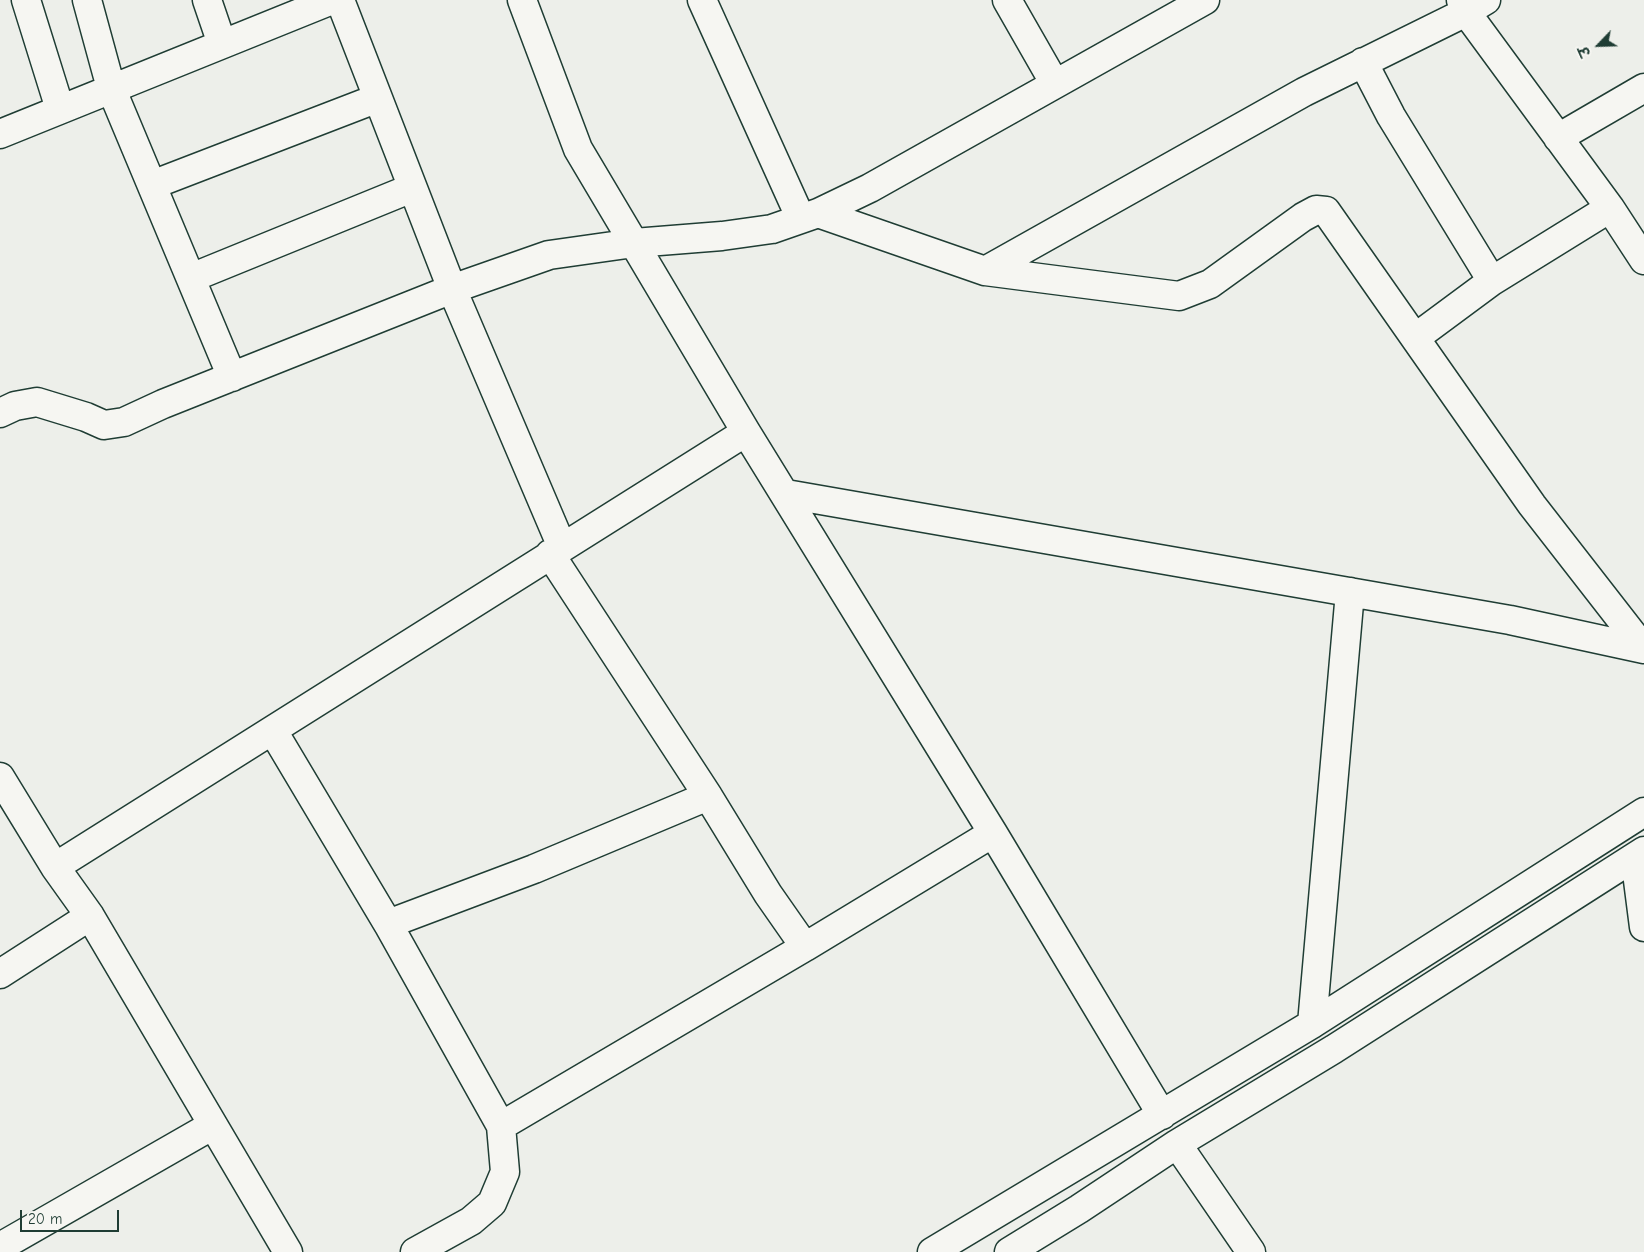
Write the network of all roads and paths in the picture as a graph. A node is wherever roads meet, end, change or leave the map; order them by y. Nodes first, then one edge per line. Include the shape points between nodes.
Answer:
1 (26, 0) edge
2 (87, 0) edge
3 (207, 0) edge
4 (332, 0) edge
5 (340, 0) edge
6 (522, 0) edge
7 (702, 0) edge
8 (1007, 0) edge
9 (1205, 0) edge
10 (1471, 4) edge
11 (1173, 8) edge
12 (222, 44) junction
13 (1363, 62) junction
14 (1055, 84) junction
15 (111, 88) junction
16 (1644, 88) edge
17 (378, 98) junction
18 (60, 108) junction
19 (0, 134) edge
20 (1558, 138) junction
21 (152, 185) junction
22 (412, 188) junction
23 (1610, 208) junction
24 (810, 216) junction
25 (634, 242) junction
26 (1644, 260) edge
27 (985, 271) junction
28 (191, 278) junction
29 (1492, 281) junction
30 (452, 289) junction
31 (1414, 338) junction
32 (232, 377) junction
33 (0, 413) edge
34 (746, 432) junction
35 (786, 494) junction
36 (556, 550) junction
37 (1350, 592) junction
38 (1644, 649) edge
39 (273, 730) junction
40 (0, 777) edge
41 (708, 796) junction
42 (1644, 812) edge
43 (993, 833) junction
44 (1640, 854) edge
45 (55, 867) junction
46 (90, 916) junction
47 (388, 924) junction
48 (1644, 927) edge
49 (805, 947) junction
50 (0, 974) edge
51 (1312, 1024) junction
52 (1162, 1115) junction
53 (213, 1125) junction
54 (500, 1126) junction
55 (1177, 1144) junction
56 (0, 1247) edge
57 (288, 1252) edge
58 (416, 1252) edge
59 (932, 1252) edge
60 (1009, 1252) edge
61 (1251, 1252) edge

1 - 18 street
2 - 15 street
3 - 12 street
4 - 12 street
5 - 17 street
6 - 25 street via 578,149
7 - 24 street
8 - 14 street
9 - 11 street
10 - 13 street
10 - 20 street
11 - 14 street
12 - 15 street
13 - 27 street
13 - 29 street via 1391,116
14 - 24 street via 870,188
15 - 18 street
15 - 21 street
16 - 20 street
17 - 21 street
17 - 22 street
18 - 19 street
20 - 23 street
21 - 28 street
22 - 28 street
22 - 30 street
23 - 26 street
23 - 29 street
24 - 25 street via 772,229
24 - 27 street
25 - 30 street via 549,255
25 - 34 street
27 - 31 street via 1180,296 1210,284 1303,217 1316,210 1326,210
28 - 32 street
29 - 31 street
30 - 32 street
30 - 36 street
31 - 38 street via 1532,505
32 - 33 street via 124,422 104,425 37,402
34 - 35 street
34 - 36 street
35 - 37 street
35 - 43 street
36 - 39 street
36 - 41 street
37 - 38 street via 1510,620
37 - 51 street
39 - 45 street
39 - 47 street
40 - 45 street
41 - 47 street via 534,869
41 - 49 street
42 - 51 street
43 - 49 street
43 - 52 street
44 - 48 street
44 - 55 street via 1334,1049
45 - 46 street
46 - 50 street
46 - 53 street
47 - 54 street
49 - 54 street
51 - 52 street
52 - 59 street
53 - 56 street
53 - 57 street
54 - 58 street via 505,1172 492,1203 471,1221
55 - 60 street
55 - 61 street

